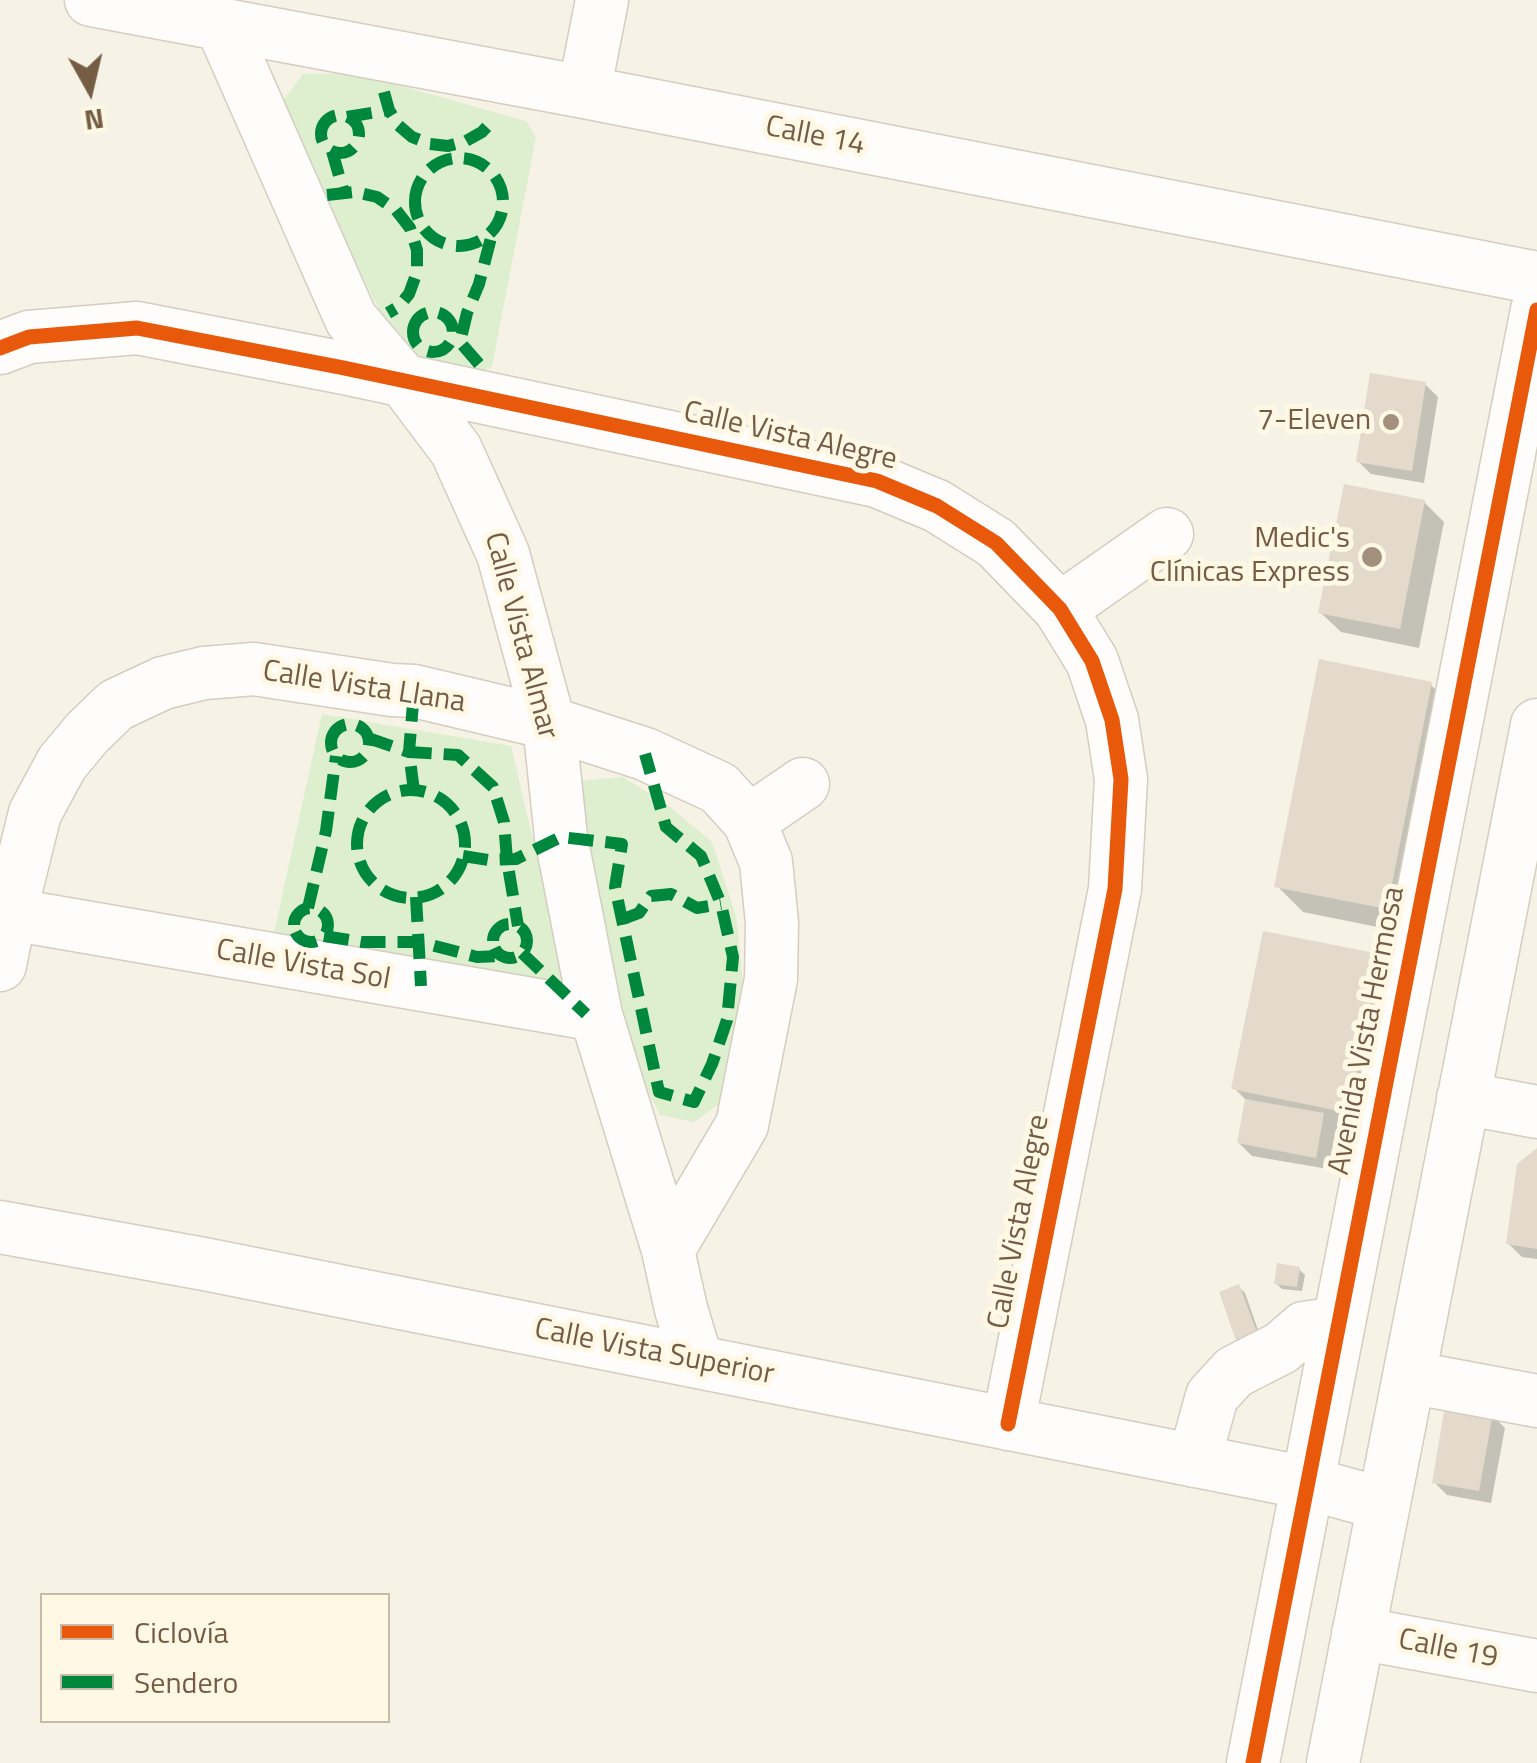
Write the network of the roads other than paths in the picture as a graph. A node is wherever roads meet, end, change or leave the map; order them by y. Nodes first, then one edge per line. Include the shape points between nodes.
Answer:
1 (91, 0) edge
2 (602, 0) edge
3 (221, 24) junction
4 (584, 92) junction
5 (1537, 278) edge
6 (1537, 310) edge
7 (0, 348) edge
8 (404, 381) junction
9 (1166, 534) dead end
10 (1060, 609) junction
11 (549, 723) junction
12 (1537, 725) edge
13 (803, 784) dead end
14 (749, 820) junction
15 (1526, 834) edge
16 (10, 914) junction
17 (0, 965) edge
18 (596, 1015) junction
19 (1463, 1098) junction
20 (1537, 1112) edge
21 (0, 1227) edge
22 (668, 1250) junction
23 (1339, 1323) junction
24 (697, 1362) junction
25 (1409, 1377) junction
26 (1537, 1401) edge
27 (1008, 1424) junction
28 (1194, 1461) junction
29 (1307, 1483) junction
30 (1384, 1504) junction
31 (1358, 1633) junction
32 (1537, 1666) edge
33 (1252, 1763) edge
34 (1333, 1763) edge

1 - 3 street, Calle 14
2 - 4 street
3 - 4 street, Calle 14
3 - 8 street, Calle Vista Almar via 352,319
4 - 5 street, Calle 14
6 - 23 street, Avenida Vista Hermosa
7 - 8 street, Calle Vista Alegre via 29,336 136,328
8 - 10 street, Calle Vista Alegre via 877,481 937,506 996,543
8 - 11 street, Calle Vista Almar via 456,450 502,554
9 - 10 street
10 - 27 street, Calle Vista Alegre via 1092,662 1112,720 1121,780 1115,889
11 - 14 street, Calle Vista Llana via 646,754 719,788
11 - 16 street, Calle Vista Llana via 414,691 254,670 103,688 86,733 35,812
11 - 18 street, Calle Vista Almar via 561,837
12 - 15 street
13 - 14 street
14 - 22 street via 766,862 770,979 742,1125
15 - 19 street
16 - 17 street, Calle Vista Llana
16 - 18 street, Calle Vista Sol
18 - 22 street, Calle Vista Almar
19 - 20 street
19 - 25 street
21 - 24 street, Calle Vista Superior
22 - 24 street, Calle Vista Almar
23 - 28 street via 1304,1328 1234,1372 1212,1396
23 - 29 street, Avenida Vista Hermosa
24 - 27 street, Calle Vista Superior
25 - 26 street
25 - 30 street
27 - 28 street, Calle Vista Superior
28 - 29 street, Calle Vista Superior
29 - 30 street, Calle Vista Superior
29 - 33 street, Avenida Vista Hermosa
30 - 31 street
31 - 32 street, Calle 19
31 - 34 street

